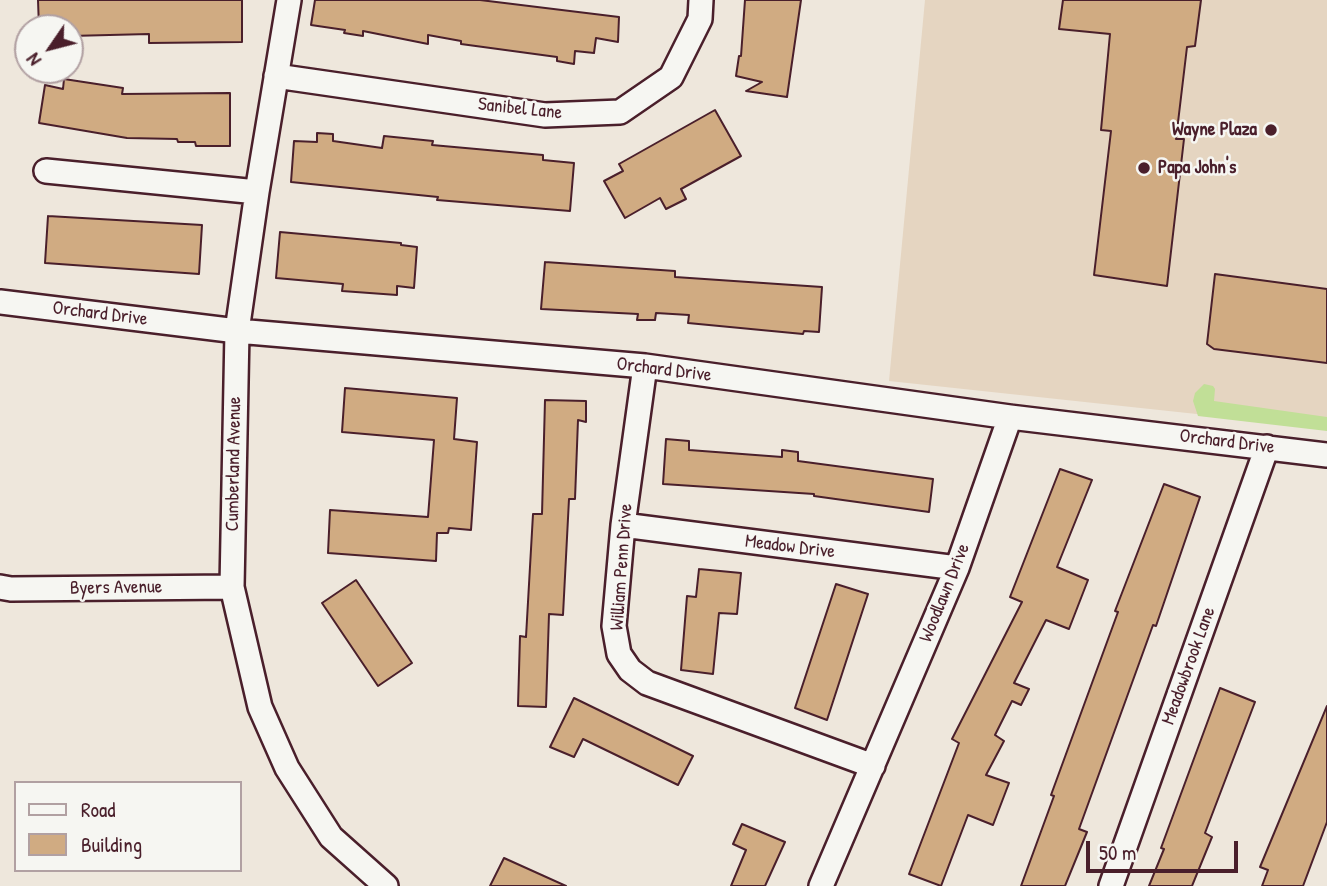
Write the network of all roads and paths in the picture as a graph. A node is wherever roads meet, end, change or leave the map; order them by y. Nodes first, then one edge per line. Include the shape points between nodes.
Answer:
1 (289, 0) edge
2 (701, 0) edge
3 (276, 76) junction
4 (46, 171) dead end
5 (257, 192) junction
6 (0, 302) edge
7 (237, 331) junction
8 (645, 366) junction
9 (1010, 417) junction
10 (1267, 447) junction
11 (1327, 455) edge
12 (623, 525) junction
13 (957, 568) junction
14 (0, 587) edge
15 (232, 587) junction
16 (873, 766) junction
17 (386, 886) edge
18 (821, 886) edge
19 (1111, 886) edge

1 - 3 street, Cumberland Avenue
2 - 3 street, Sanibel Lane via 700,19 671,77 620,112 544,115
3 - 5 street, Cumberland Avenue
4 - 5 street
5 - 7 street, Cumberland Avenue
6 - 7 street, Orchard Drive
7 - 8 street, Orchard Drive
7 - 15 street, Cumberland Avenue
8 - 9 street, Orchard Drive
8 - 12 street, William Penn Drive
9 - 10 street, Orchard Drive
9 - 13 street, Woodlawn Drive
10 - 11 street, Orchard Drive
10 - 19 street, Meadowbrook Lane
12 - 13 street, Meadow Drive
12 - 16 street, William Penn Drive via 614,626 619,654 630,670 647,683
13 - 16 street, Woodlawn Drive
14 - 15 street, Byers Avenue
15 - 17 street, Cumberland Avenue via 260,707 287,768 331,837
16 - 18 street, Woodlawn Drive

